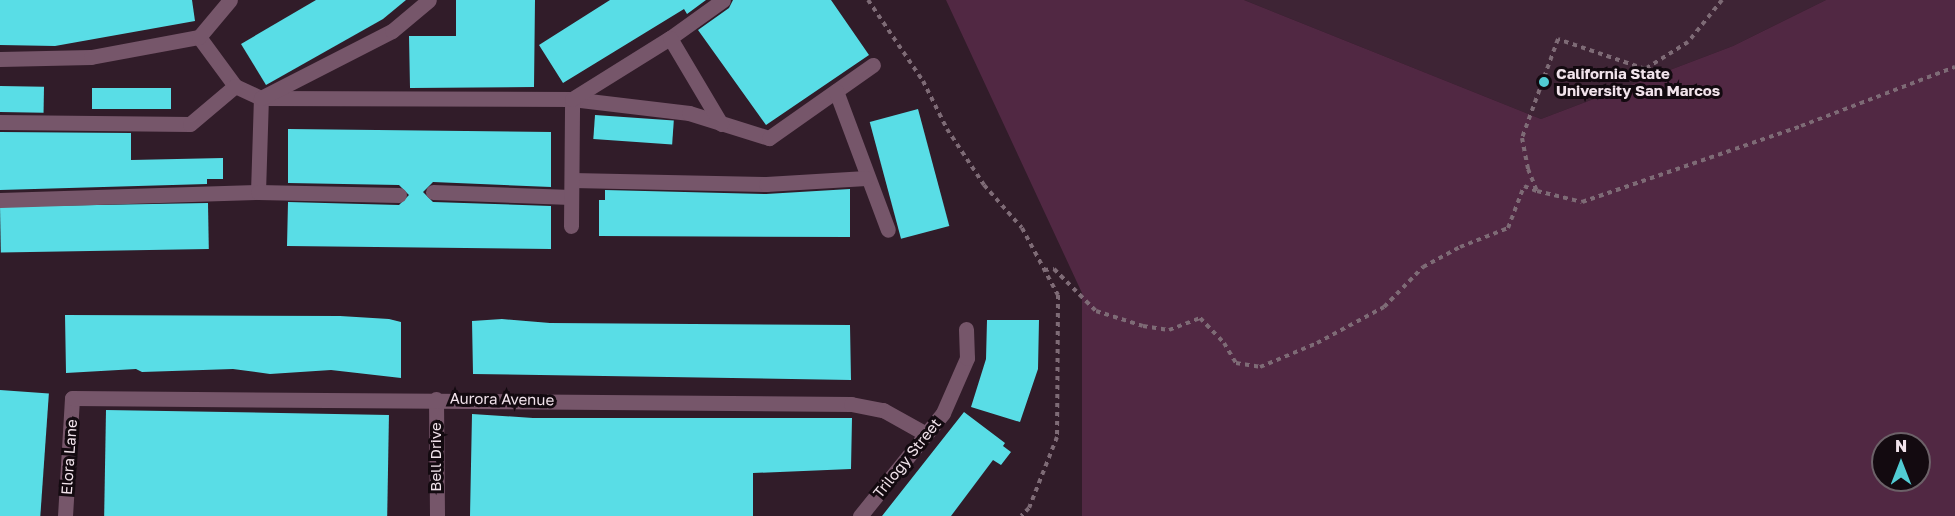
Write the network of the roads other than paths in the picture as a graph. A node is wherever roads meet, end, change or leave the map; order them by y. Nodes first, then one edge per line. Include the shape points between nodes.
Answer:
1 (230, 0) edge
2 (429, 0) edge
3 (723, 0) edge
4 (199, 37) junction
5 (670, 38) junction
6 (0, 59) edge
7 (873, 64) dead end
8 (235, 86) junction
9 (836, 91) junction
10 (261, 98) junction
11 (572, 99) junction
12 (0, 122) edge
13 (721, 124) junction
14 (866, 177) junction
15 (572, 180) junction
16 (258, 192) junction
17 (433, 192) dead end
18 (399, 195) dead end
19 (571, 197) junction
20 (0, 200) edge
21 (571, 226) dead end
22 (888, 230) dead end
23 (966, 329) dead end
24 (72, 398) joint
25 (436, 399) junction
26 (926, 434) junction
27 (65, 516) edge
28 (437, 516) edge
29 (860, 516) edge

1 - 4 street
2 - 10 street via 392,31
3 - 5 street
4 - 6 street via 91,57
4 - 8 street
5 - 11 street
5 - 13 street
7 - 9 street
8 - 10 street
8 - 12 street via 190,124
9 - 13 street via 769,138
9 - 14 street
10 - 11 street
10 - 16 street
11 - 13 street via 689,113
11 - 15 street
14 - 15 street via 766,184
14 - 22 street
15 - 19 street
16 - 18 street
16 - 20 street
17 - 19 street
19 - 21 street
23 - 26 street, Trilogy Street via 967,358 943,413
24 - 25 street, Aurora Avenue
24 - 27 street, Elora Lane
25 - 26 street, Aurora Avenue via 851,404 883,410
25 - 28 street, Bell Drive
26 - 29 street, Trilogy Street

